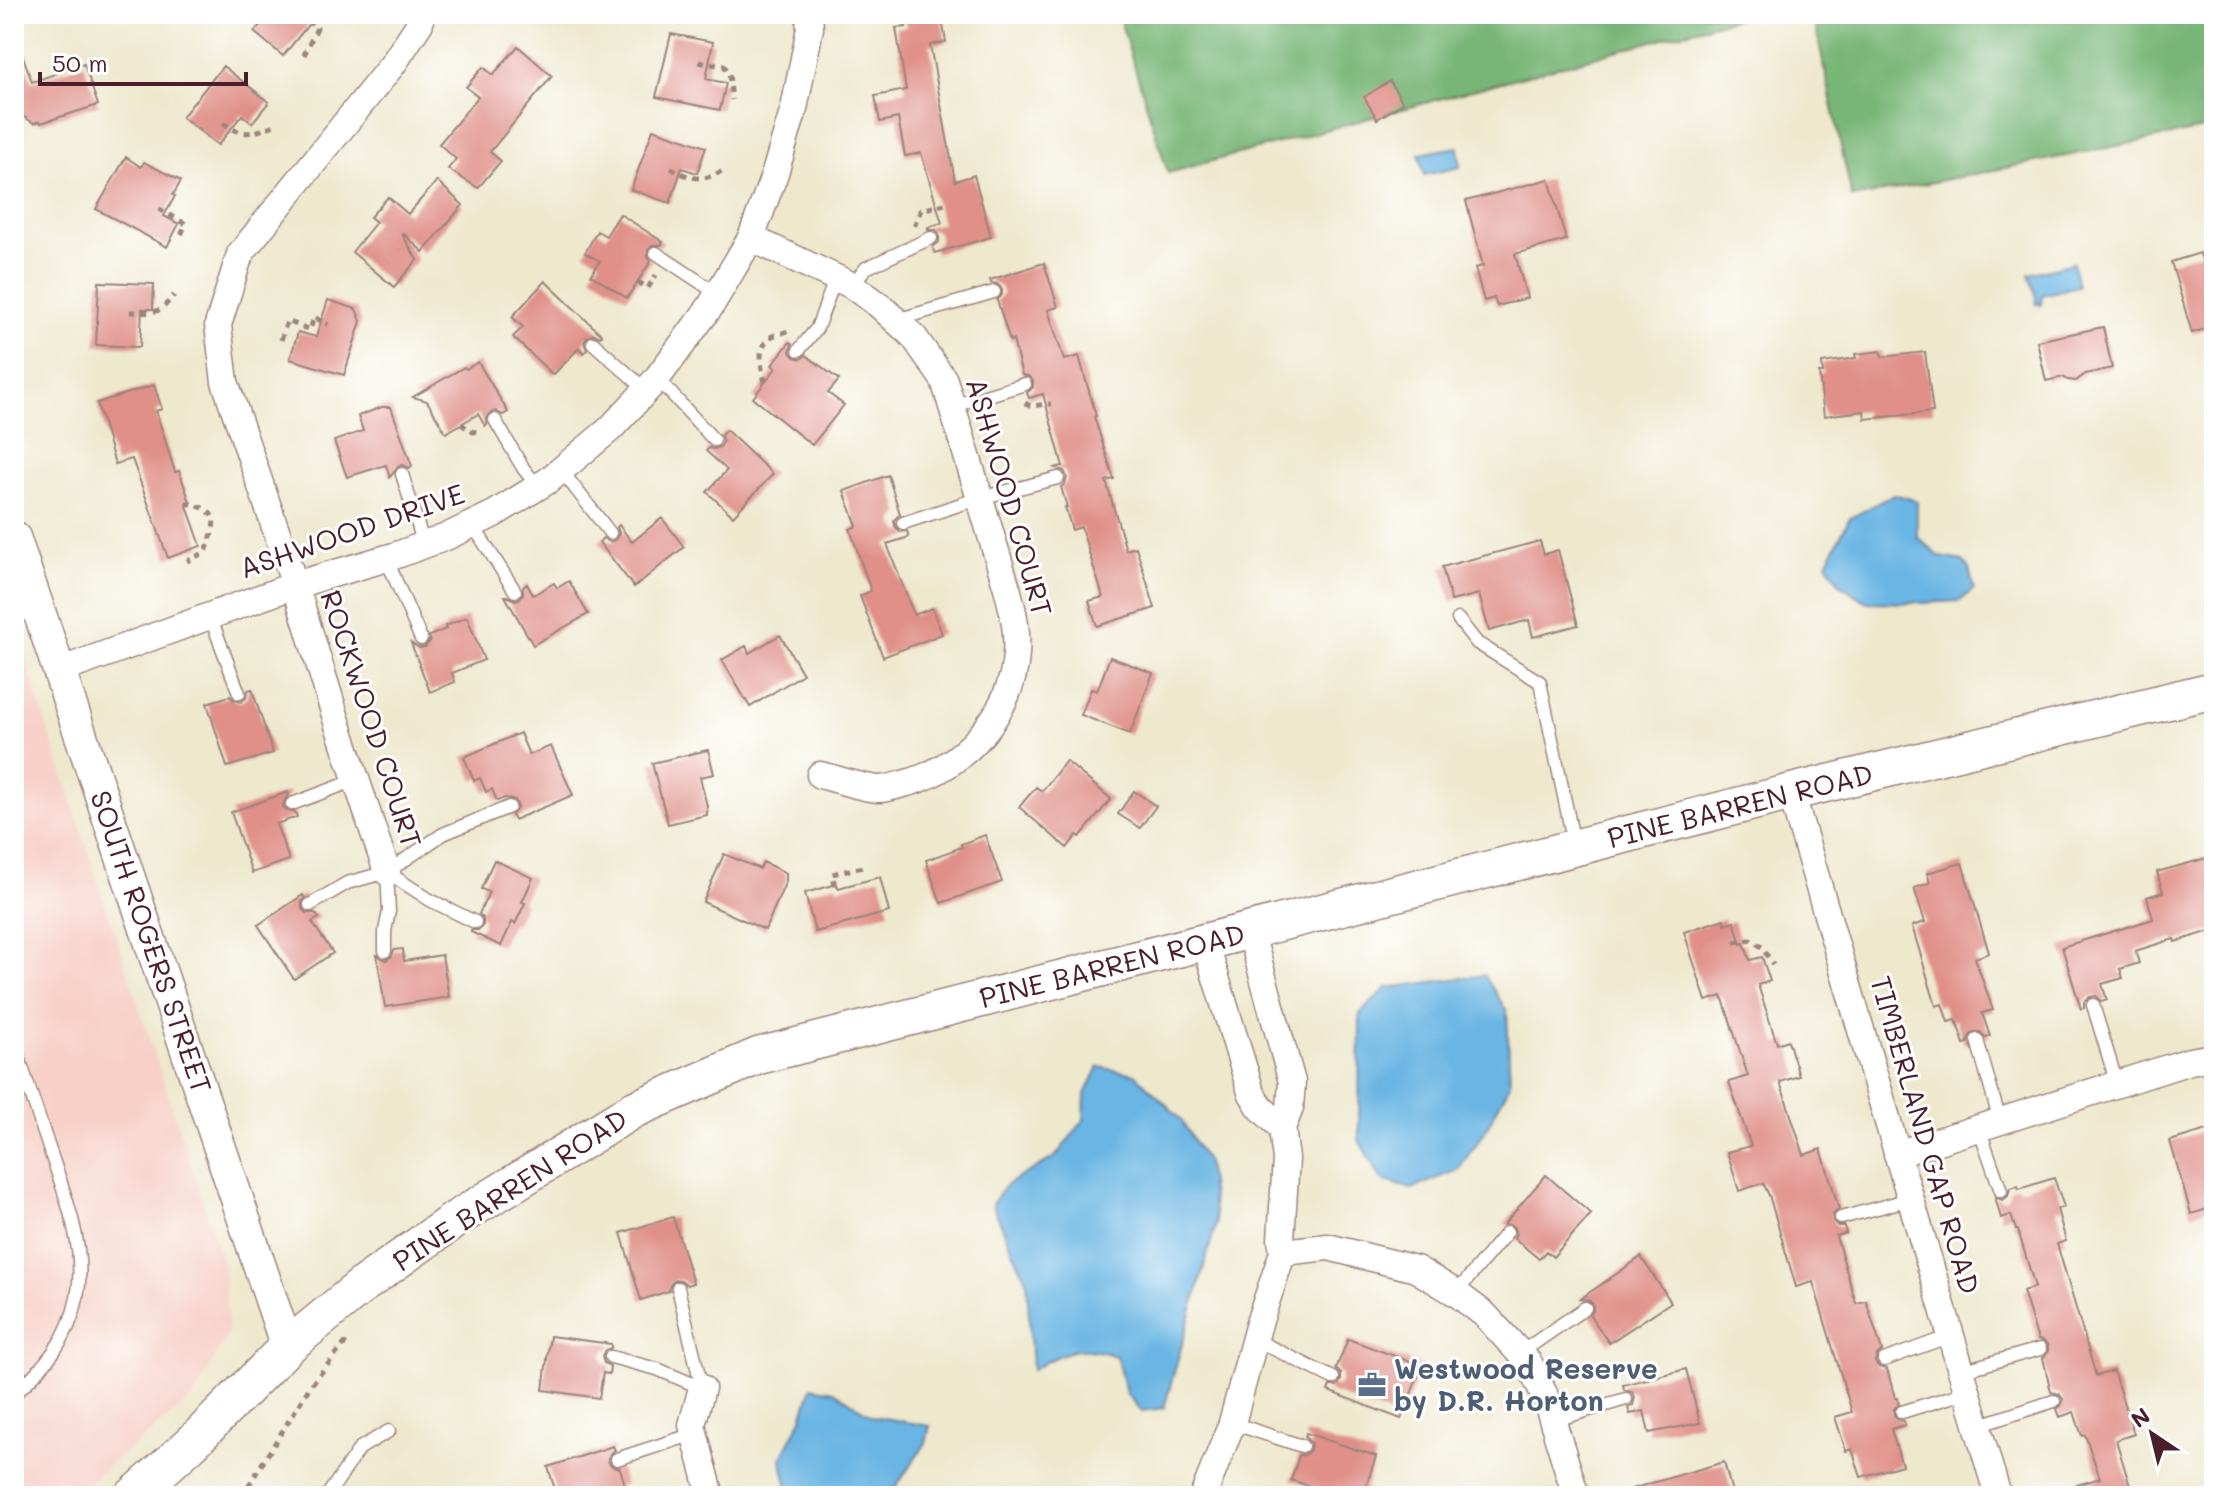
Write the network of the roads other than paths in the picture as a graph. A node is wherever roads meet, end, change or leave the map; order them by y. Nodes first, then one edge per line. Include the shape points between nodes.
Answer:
1 (418, 14) edge
2 (809, 14) edge
3 (751, 238) junction
4 (931, 238) dead end
5 (656, 253) dead end
6 (844, 281) junction
7 (994, 292) dead end
8 (718, 294) junction
9 (896, 320) junction
10 (593, 343) dead end
11 (799, 350) dead end
12 (651, 384) junction
13 (1025, 384) dead end
14 (952, 406) junction
15 (495, 420) dead end
16 (714, 440) dead end
17 (561, 470) junction
18 (402, 474) dead end
19 (1058, 478) dead end
20 (538, 487) junction
21 (980, 498) junction
22 (903, 523) dead end
23 (472, 524) junction
24 (610, 533) dead end
25 (14, 537) edge
26 (424, 545) junction
27 (386, 558) junction
28 (295, 585) junction
29 (515, 591) dead end
30 (210, 616) junction
31 (1458, 619) dead end
32 (421, 639) dead end
33 (59, 671) junction
34 (2214, 690) edge
35 (239, 693) dead end
36 (820, 775) dead end
37 (356, 780) junction
38 (1791, 792) junction
39 (292, 804) dead end
40 (509, 807) dead end
41 (1575, 847) junction
42 (387, 872) junction
43 (310, 905) dead end
44 (475, 922) dead end
45 (1250, 930) junction
46 (1205, 942) junction
47 (385, 951) dead end
48 (2093, 1005) dead end
49 (1977, 1040) dead end
50 (14, 1043) edge
51 (2214, 1057) edge
52 (2117, 1084) junction
53 (1989, 1124) junction
54 (1282, 1128) junction
55 (1897, 1154) junction
56 (2001, 1191) dead end
57 (1910, 1199) junction
58 (1841, 1218) dead end
59 (1507, 1232) dead end
60 (1283, 1252) junction
61 (678, 1288) dead end
62 (1456, 1293) junction
63 (1585, 1308) dead end
64 (1950, 1336) junction
65 (1254, 1339) junction
66 (287, 1347) junction
67 (2040, 1349) dead end
68 (1520, 1353) junction
69 (611, 1357) dead end
70 (1884, 1360) dead end
71 (1333, 1378) dead end
72 (1964, 1381) junction
73 (702, 1388) junction
74 (14, 1394) edge
75 (1626, 1399) dead end
76 (2054, 1401) dead end
77 (1548, 1409) junction
78 (1902, 1412) dead end
79 (1232, 1423) junction
80 (1977, 1426) junction
81 (389, 1431) dead end
82 (694, 1434) junction
83 (1302, 1446) dead end
84 (617, 1459) dead end
85 (133, 1496) edge
86 (327, 1496) edge
87 (711, 1496) edge
88 (1203, 1496) edge
89 (1576, 1496) edge
90 (1998, 1496) edge

1 - 28 street, ROCKWOOD COURT via 420,23 393,64 240,254 218,325 225,382
2 - 3 street, ASHWOOD DRIVE via 794,109
3 - 6 street, ASHWOOD COURT
3 - 8 street, ASHWOOD DRIVE
4 - 6 lane
5 - 8 lane
6 - 9 street, ASHWOOD COURT
6 - 11 lane
7 - 9 lane
8 - 12 street, ASHWOOD DRIVE
9 - 14 street, ASHWOOD COURT via 944,380
10 - 12 lane
12 - 16 lane
12 - 17 street, ASHWOOD DRIVE via 610,429
13 - 14 lane
14 - 21 street, ASHWOOD COURT
15 - 20 lane
17 - 20 street, ASHWOOD DRIVE
17 - 24 lane
18 - 26 lane
19 - 21 lane
20 - 23 street, ASHWOOD DRIVE
21 - 22 lane
21 - 36 street, ASHWOOD COURT via 1015,621 1016,656 1007,693 992,722 945,768 916,781 881,789
23 - 26 street, ASHWOOD DRIVE
23 - 29 lane
25 - 33 street, SOUTH ROGERS STREET
26 - 27 street, ASHWOOD DRIVE
27 - 28 street, ASHWOOD DRIVE
27 - 32 lane
28 - 30 street, ASHWOOD DRIVE
28 - 37 street, ROCKWOOD COURT
30 - 33 street, ASHWOOD DRIVE
30 - 35 lane
31 - 41 lane via 1477,643 1540,682
33 - 66 street, SOUTH ROGERS STREET
34 - 38 main road, PINE BARREN ROAD
37 - 39 lane
37 - 42 street, ROCKWOOD COURT
38 - 41 main road, PINE BARREN ROAD
38 - 55 street, TIMBERLAND GAP ROAD
40 - 42 lane via 443,834
41 - 45 main road, PINE BARREN ROAD
42 - 43 lane via 347,883
42 - 44 lane
42 - 47 lane
45 - 46 main road, PINE BARREN ROAD
45 - 54 street via 1292,1082
46 - 54 street via 1251,1092
46 - 66 main road, PINE BARREN ROAD via 758,1056 633,1110 456,1219
48 - 52 lane
49 - 53 lane
50 - 74 lane via 66,1198 79,1268 78,1297 56,1351
51 - 52 street
52 - 53 street
53 - 55 street
53 - 56 lane
54 - 60 street
55 - 57 street, TIMBERLAND GAP ROAD
57 - 58 lane
57 - 64 street, TIMBERLAND GAP ROAD
59 - 62 lane
60 - 62 street via 1328,1247 1416,1269
60 - 65 street
61 - 73 lane
62 - 68 street
63 - 68 lane
64 - 70 lane
64 - 72 street, TIMBERLAND GAP ROAD
65 - 71 lane
65 - 79 street
66 - 85 main road, PINE BARREN ROAD
67 - 72 lane
68 - 77 street
69 - 73 lane
72 - 78 lane
72 - 80 street, TIMBERLAND GAP ROAD
73 - 82 street
75 - 77 lane
76 - 80 lane
77 - 89 street
79 - 83 lane
79 - 88 street
80 - 90 street, TIMBERLAND GAP ROAD
81 - 86 lane via 360,1448
82 - 84 lane
82 - 87 street

